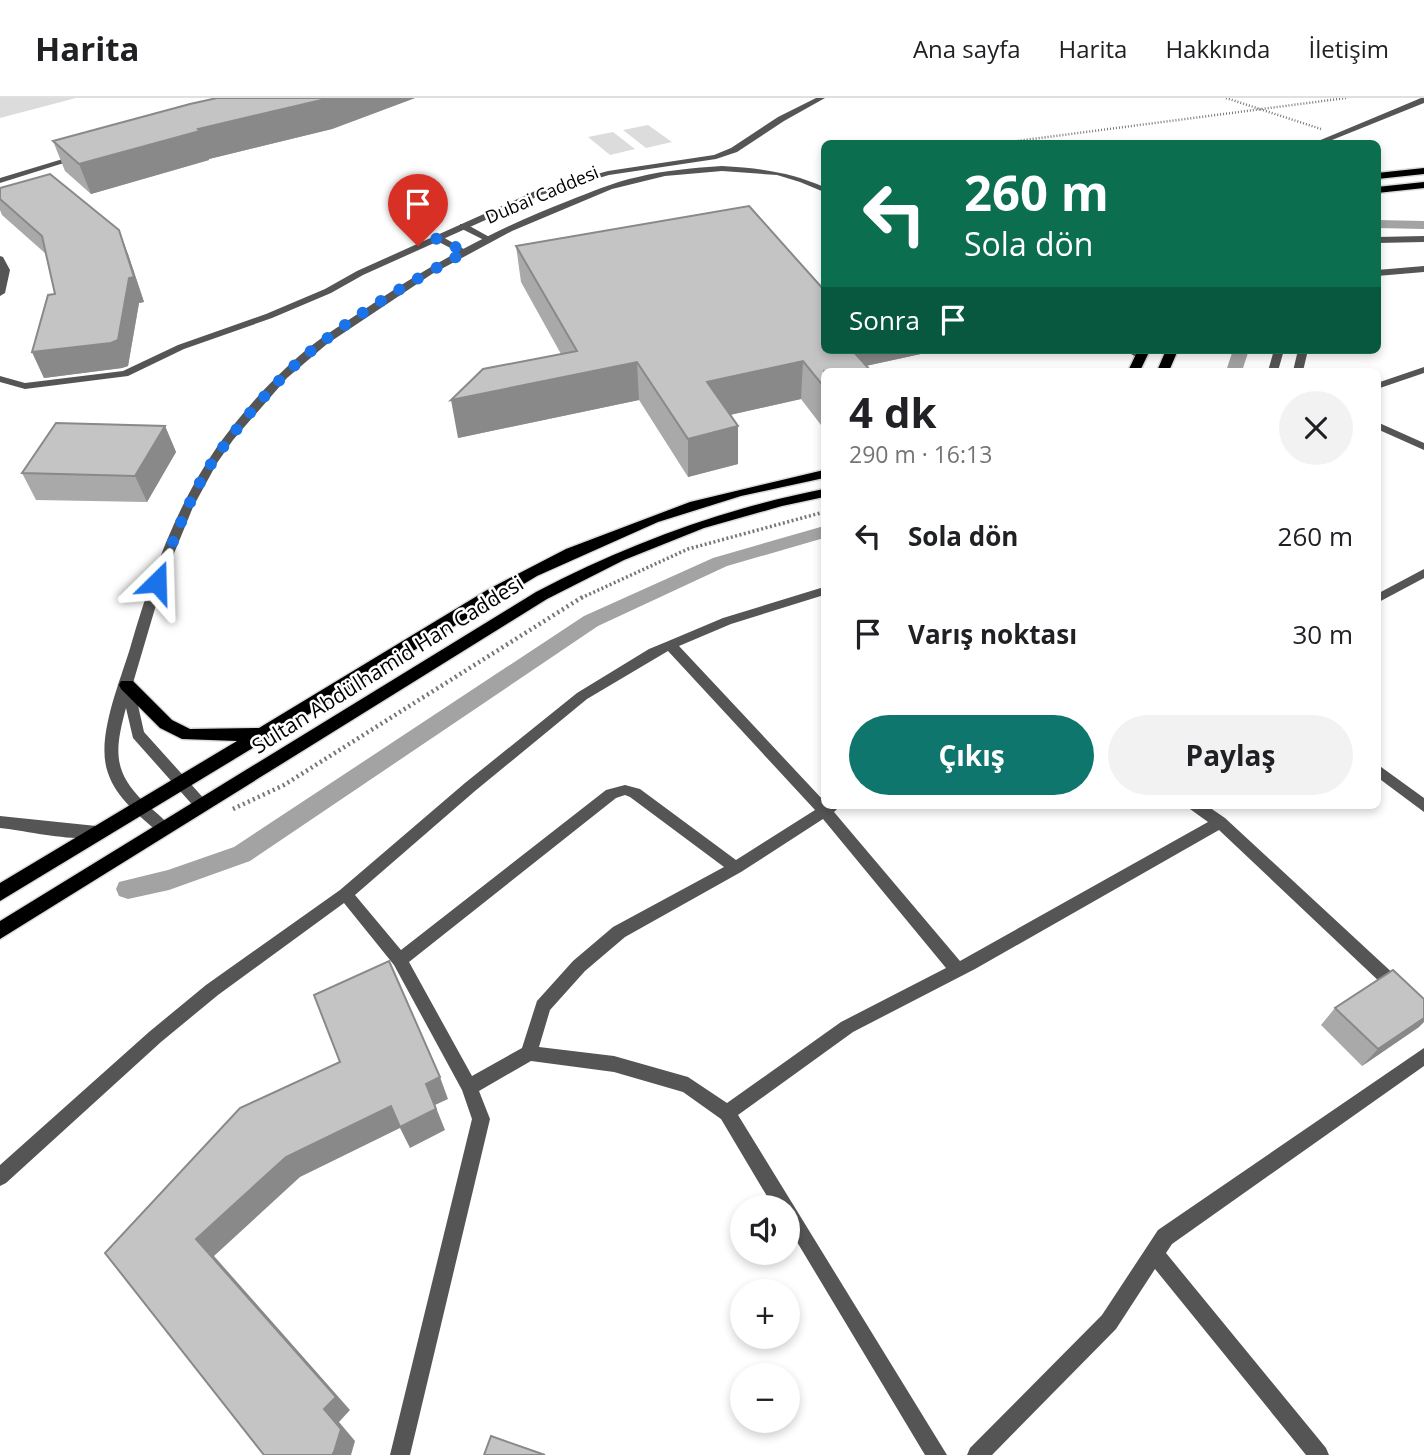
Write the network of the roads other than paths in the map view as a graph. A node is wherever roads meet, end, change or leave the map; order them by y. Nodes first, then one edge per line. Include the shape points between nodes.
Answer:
1 (821, 98) edge
2 (1424, 100) edge
3 (1322, 140) edge
4 (83, 156) edge
5 (1424, 172) edge
6 (1381, 176) edge
7 (0, 181) edge
8 (1424, 185) edge
9 (821, 188) edge
10 (1381, 190) edge
11 (463, 226) junction
12 (438, 238) junction
13 (489, 239) junction
14 (1424, 239) edge
15 (1381, 240) edge
16 (465, 252) junction
17 (0, 259) edge
18 (1424, 269) edge
19 (1381, 273) edge
20 (0, 293) edge
21 (1424, 370) edge
22 (1408, 374) junction
23 (0, 379) edge
24 (1424, 380) edge
25 (1381, 384) edge
26 (1381, 427) edge
27 (1424, 447) edge
28 (821, 475) edge
29 (821, 494) edge
30 (1424, 573) edge
31 (821, 592) edge
32 (1381, 597) edge
33 (670, 645) junction
34 (127, 685) junction
35 (263, 734) junction
36 (1381, 772) edge
37 (181, 783) junction
38 (821, 800) edge
39 (202, 806) junction
40 (1424, 806) edge
41 (141, 807) junction
42 (827, 809) edge
43 (830, 809) edge
44 (1201, 809) edge
45 (0, 822) edge
46 (1220, 822) junction
47 (164, 829) junction
48 (101, 831) junction
49 (736, 867) junction
50 (0, 893) edge
51 (345, 894) junction
52 (0, 931) edge
53 (400, 960) junction
54 (958, 970) junction
55 (1424, 1013) edge
56 (529, 1053) junction
57 (1424, 1056) edge
58 (469, 1087) junction
59 (727, 1113) junction
60 (0, 1177) edge
61 (777, 1195) edge
62 (800, 1232) edge
63 (1154, 1253) junction
64 (400, 1455) edge
65 (937, 1455) edge
66 (977, 1455) edge
67 (1320, 1455) edge

1 - 11 street via 716,157 608,173 538,193
2 - 3 street
4 - 7 street
5 - 6 main road
8 - 10 main road
9 - 13 street, Dubai Caddesi via 777,172 735,169 660,175 616,184
11 - 12 street
11 - 13 lane
12 - 16 lane
12 - 23 street via 328,291 181,347 125,374 24,386
13 - 16 street, Dubai Caddesi
14 - 15 street
16 - 34 street, Dubai Caddesi via 421,276 311,352 219,454 178,531 147,607
17 - 20 street via 6,270
18 - 19 street
21 - 22 street
22 - 24 street
22 - 25 street
26 - 27 street
28 - 35 main road, Sultan Abdülhamid Han Caddesi via 701,501 587,545 492,594
29 - 39 main road, Sultan Abdülhamid Han Caddesi via 717,519 596,566 504,617
30 - 32 street
31 - 33 street via 727,621
33 - 38 street
33 - 51 street via 582,696
34 - 35 main road via 166,724 188,735
34 - 37 street, Dubai Caddesi via 138,734
34 - 41 street, Dubai Caddesi via 113,729 114,774
35 - 37 main road, Sultan Abdülhamid Han Caddesi
36 - 40 street
37 - 39 street, Dubai Caddesi
37 - 41 main road, Sultan Abdülhamid Han Caddesi
39 - 47 main road, Sultan Abdülhamid Han Caddesi
41 - 47 street, Dubai Caddesi
41 - 48 main road, Sultan Abdülhamid Han Caddesi
42 - 49 street
43 - 54 street
44 - 46 street
45 - 48 street
46 - 54 street
46 - 55 street
47 - 52 main road, Sultan Abdülhamid Han Caddesi
48 - 50 main road, Sultan Abdülhamid Han Caddesi
49 - 53 street via 625,790 611,794
49 - 56 street via 619,932 579,966 543,1006
51 - 53 street
51 - 60 street via 212,990
53 - 58 street
54 - 59 street via 847,1027
56 - 58 street
56 - 59 street via 614,1064 688,1085
57 - 63 street via 1165,1237
58 - 64 street via 481,1119
59 - 61 street
62 - 65 street
63 - 66 street via 1109,1322
63 - 67 street

